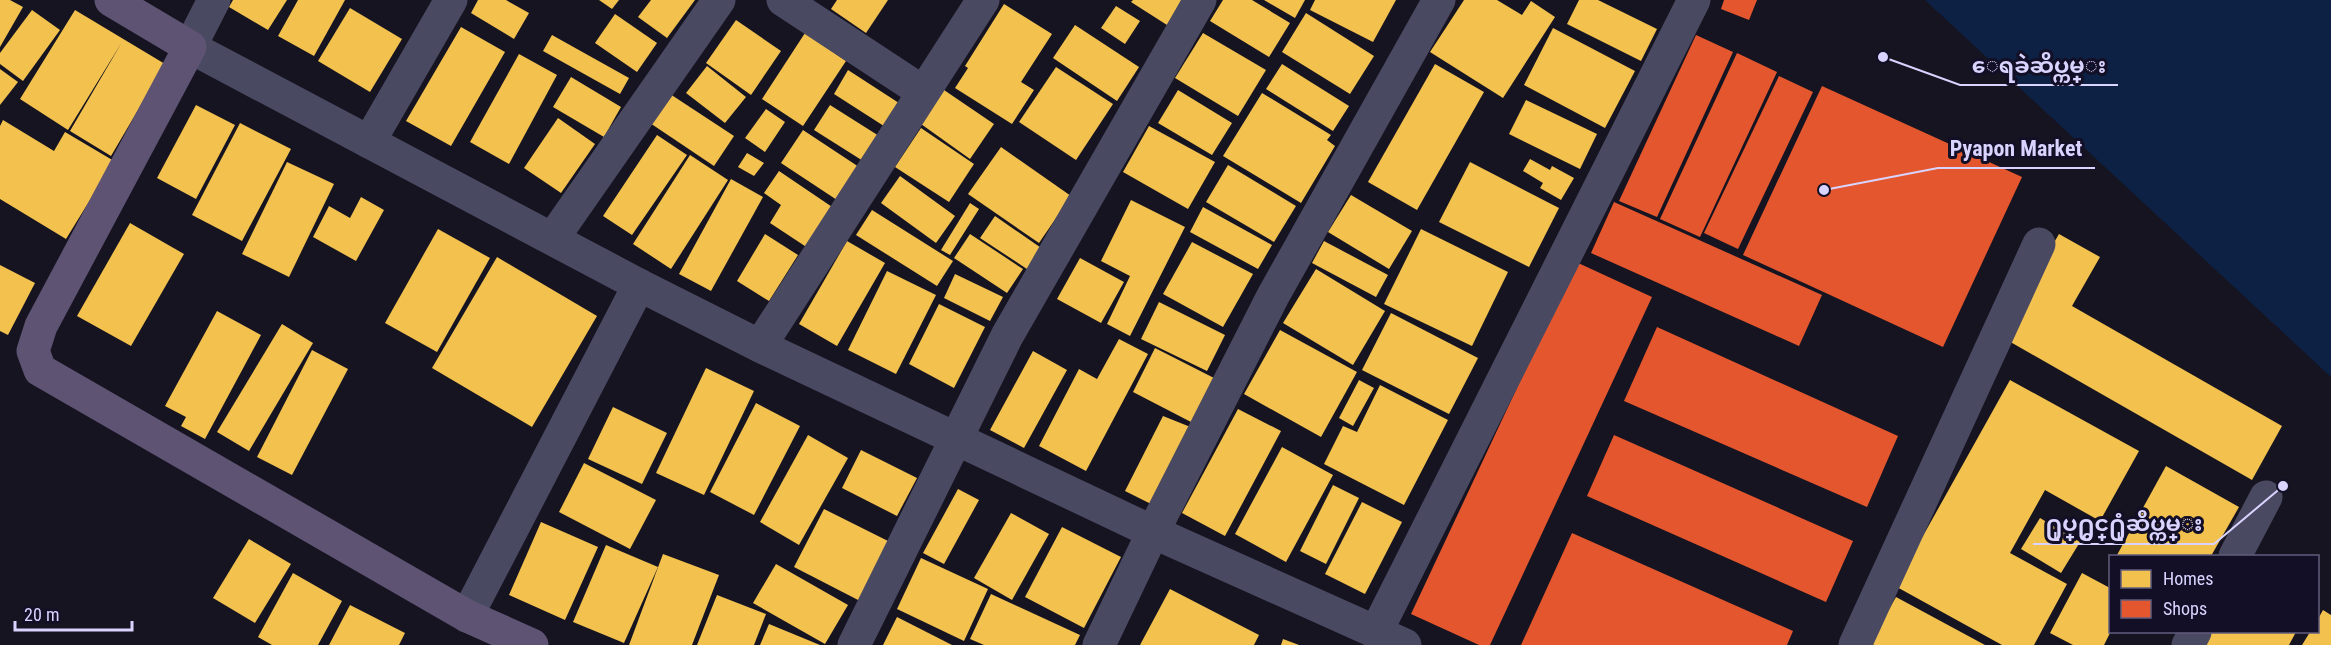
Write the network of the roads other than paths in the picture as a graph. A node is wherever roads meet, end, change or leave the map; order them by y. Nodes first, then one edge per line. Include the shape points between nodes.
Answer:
1 (111, 0) edge
2 (214, 0) edge
3 (450, 0) edge
4 (719, 0) edge
5 (783, 0) edge
6 (983, 0) edge
7 (1200, 0) edge
8 (1439, 0) edge
9 (1694, 0) edge
10 (190, 47) junction
11 (923, 92) junction
12 (369, 142) junction
13 (553, 238) junction
14 (2039, 244) dead end
15 (639, 285) junction
16 (760, 346) junction
17 (955, 440) junction
18 (2266, 497) dead end
19 (1153, 532) junction
20 (2236, 555) edge
21 (467, 616) junction
22 (1390, 639) edge
23 (532, 645) edge
24 (854, 645) edge
25 (1099, 645) edge
26 (1855, 645) edge

1 - 10 main road
2 - 10 street
3 - 12 street
4 - 13 street
5 - 11 street
6 - 11 street
7 - 17 street via 1007,336
8 - 19 street via 1273,296
9 - 22 street
10 - 12 street
10 - 21 main road via 41,326 33,351 40,370
11 - 16 street
12 - 13 street
13 - 15 street
14 - 26 street
15 - 16 street
15 - 21 street
16 - 17 street
17 - 19 street
17 - 24 street
18 - 20 street
19 - 22 street
19 - 25 street
21 - 23 main road

